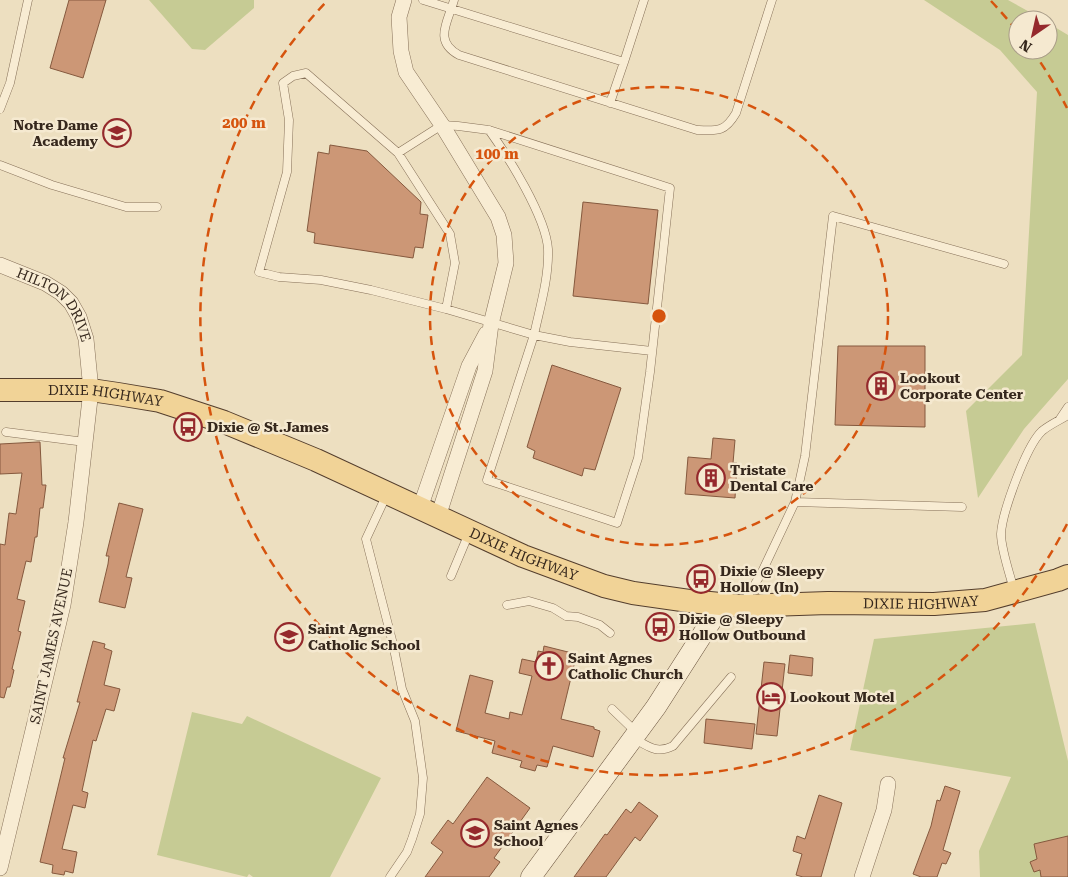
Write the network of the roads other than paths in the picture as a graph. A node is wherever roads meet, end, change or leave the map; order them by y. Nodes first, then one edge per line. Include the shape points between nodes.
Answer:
1 (28, 0) edge
2 (404, 0) edge
3 (423, 0) edge
4 (454, 0) edge
5 (644, 0) edge
6 (772, 0) edge
7 (452, 9) junction
8 (624, 62) junction
9 (610, 103) junction
10 (0, 109) edge
11 (442, 125) junction
12 (489, 130) junction
13 (398, 154) junction
14 (0, 165) edge
15 (156, 207) dead end
16 (1004, 264) dead end
17 (0, 265) edge
18 (446, 309) junction
19 (491, 324) junction
20 (534, 335) junction
21 (652, 351) junction
22 (0, 390) edge
23 (91, 390) junction
24 (1068, 407) edge
25 (1068, 415) edge
26 (1059, 420) junction
27 (1068, 423) edge
28 (6, 432) dead end
29 (85, 442) junction
30 (387, 492) junction
31 (795, 502) junction
32 (962, 507) dead end
33 (429, 513) junction
34 (470, 532) junction
35 (451, 576) dead end
36 (1068, 576) edge
37 (1014, 592) junction
38 (507, 605) dead end
39 (732, 605) junction
40 (610, 633) dead end
41 (731, 677) dead end
42 (612, 710) dead end
43 (635, 735) junction
44 (888, 784) dead end
45 (0, 868) edge
46 (390, 877) edge
47 (531, 877) edge
48 (862, 877) edge

1 - 10 lane via 10,83
2 - 11 street via 399,17 406,72
3 - 7 lane
4 - 7 lane
5 - 8 lane
6 - 9 lane via 730,125 716,131 697,130
7 - 8 lane
7 - 9 lane via 444,34 444,43 449,50
8 - 9 lane
11 - 12 lane
11 - 13 lane
11 - 19 street via 498,217 504,235 506,263
12 - 20 lane via 540,218 548,247 547,276
12 - 21 lane via 670,188
13 - 18 lane via 450,234 455,262
13 - 18 lane via 306,74 293,76 283,83 288,120 287,172 260,272 321,280
14 - 15 lane via 52,185 126,207
16 - 31 lane via 833,216 805,456
17 - 23 street, HILTON DRIVE via 45,283 71,303 86,339
18 - 19 lane
19 - 20 lane
19 - 33 street via 469,366
20 - 21 lane
20 - 21 lane via 486,480 617,522 638,458
22 - 23 main road, DIXIE HIGHWAY
23 - 29 street, SAINT JAMES AVENUE
23 - 30 main road, DIXIE HIGHWAY via 160,401 224,422
24 - 26 lane
25 - 26 lane
26 - 27 lane
26 - 37 lane via 1042,431 1031,447 1003,520 1001,536
28 - 29 lane
29 - 45 street, SAINT JAMES AVENUE via 63,604
30 - 33 main road, DIXIE HIGHWAY
30 - 46 lane via 366,539 402,689 415,720 423,778 420,814 412,839
31 - 32 lane
31 - 39 lane via 761,574
33 - 34 main road, DIXIE HIGHWAY
34 - 35 lane
34 - 39 main road, DIXIE HIGHWAY via 604,586 632,593
36 - 37 main road, DIXIE HIGHWAY
37 - 39 main road, DIXIE HIGHWAY via 985,600 934,604
38 - 40 lane via 530,601 566,616 600,625
39 - 43 main road
41 - 43 lane via 673,746 665,750 654,749
42 - 43 lane
43 - 47 main road
44 - 48 street via 884,810

